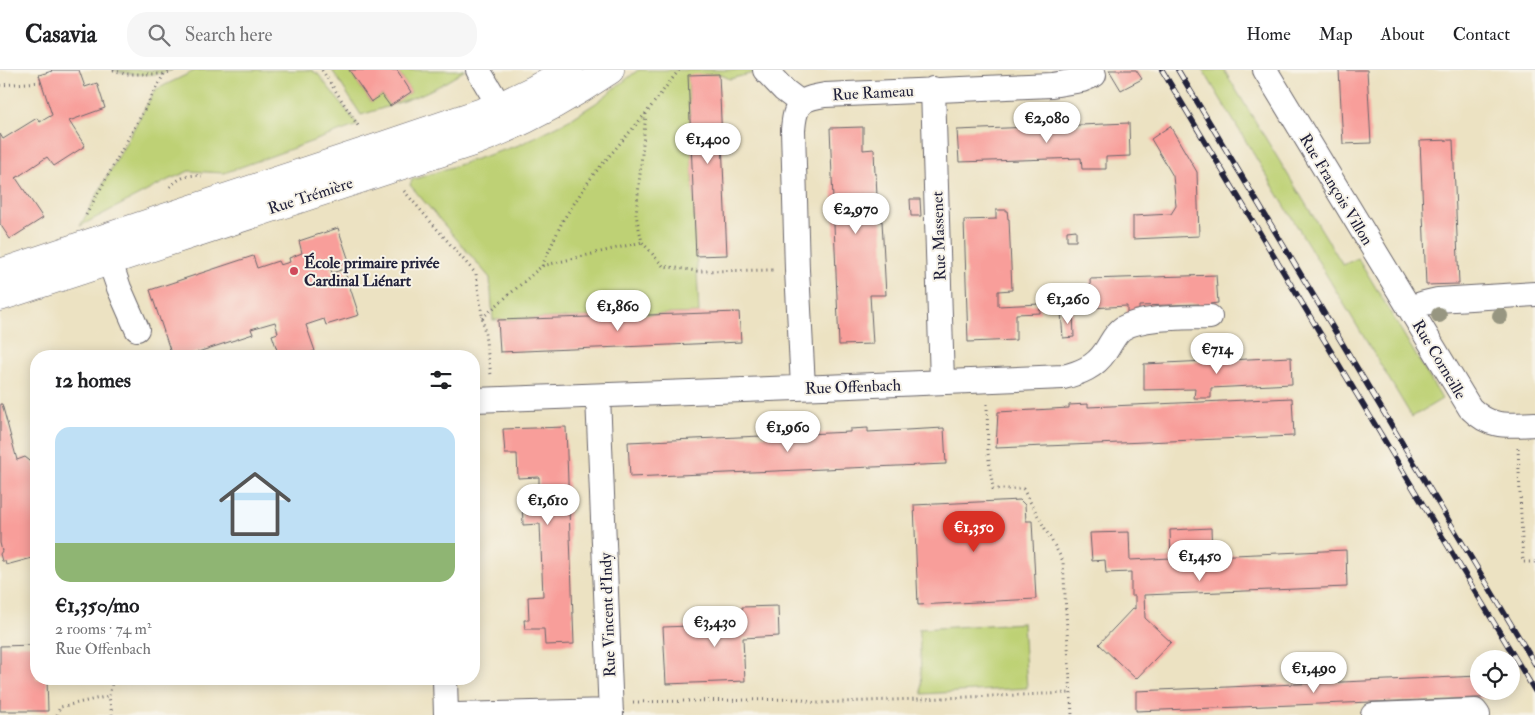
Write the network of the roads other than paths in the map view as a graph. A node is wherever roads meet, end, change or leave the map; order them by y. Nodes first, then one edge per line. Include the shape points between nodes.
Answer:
1 (478, 70) edge
2 (569, 70) edge
3 (610, 70) edge
4 (765, 70) edge
5 (1265, 70) edge
6 (1094, 75) dead end
7 (933, 89) junction
8 (801, 103) junction
9 (506, 116) junction
10 (106, 250) junction
11 (0, 273) edge
12 (1535, 294) edge
13 (0, 296) edge
14 (1409, 308) junction
15 (1210, 317) dead end
16 (137, 329) dead end
17 (942, 382) junction
18 (803, 387) junction
19 (598, 396) junction
20 (484, 400) edge
21 (1526, 424) edge
22 (445, 685) edge
23 (611, 709) edge
24 (446, 715) edge
25 (456, 715) edge
26 (1374, 715) edge
27 (1478, 715) edge

1 - 9 street
2 - 9 main road, Rue Trémière via 535,90
3 - 9 main road, Rue Trémière via 558,104
4 - 8 street
5 - 14 street, Rue François Villon
6 - 7 street, Rue Rameau via 1052,85
7 - 8 street, Rue Rameau via 825,95
7 - 17 street, Rue Massenet
8 - 18 street via 792,130
9 - 10 main road, Rue Trémière via 373,149
10 - 11 main road, Rue Trémière
10 - 13 main road, Rue Trémière
10 - 16 street via 118,288
12 - 14 street, Rue Corneille via 1438,300
14 - 21 street, Rue Corneille via 1470,408 1480,418 1498,424
15 - 17 street, Rue Offenbach via 1145,320 1131,324 1114,337 1097,363 1063,377
17 - 18 street, Rue Offenbach
18 - 19 street, Rue Offenbach
19 - 20 street, Rue Offenbach
19 - 23 street, Rue Vincent d'Indy
22 - 24 street
23 - 25 street
26 - 27 street via 1475,711

